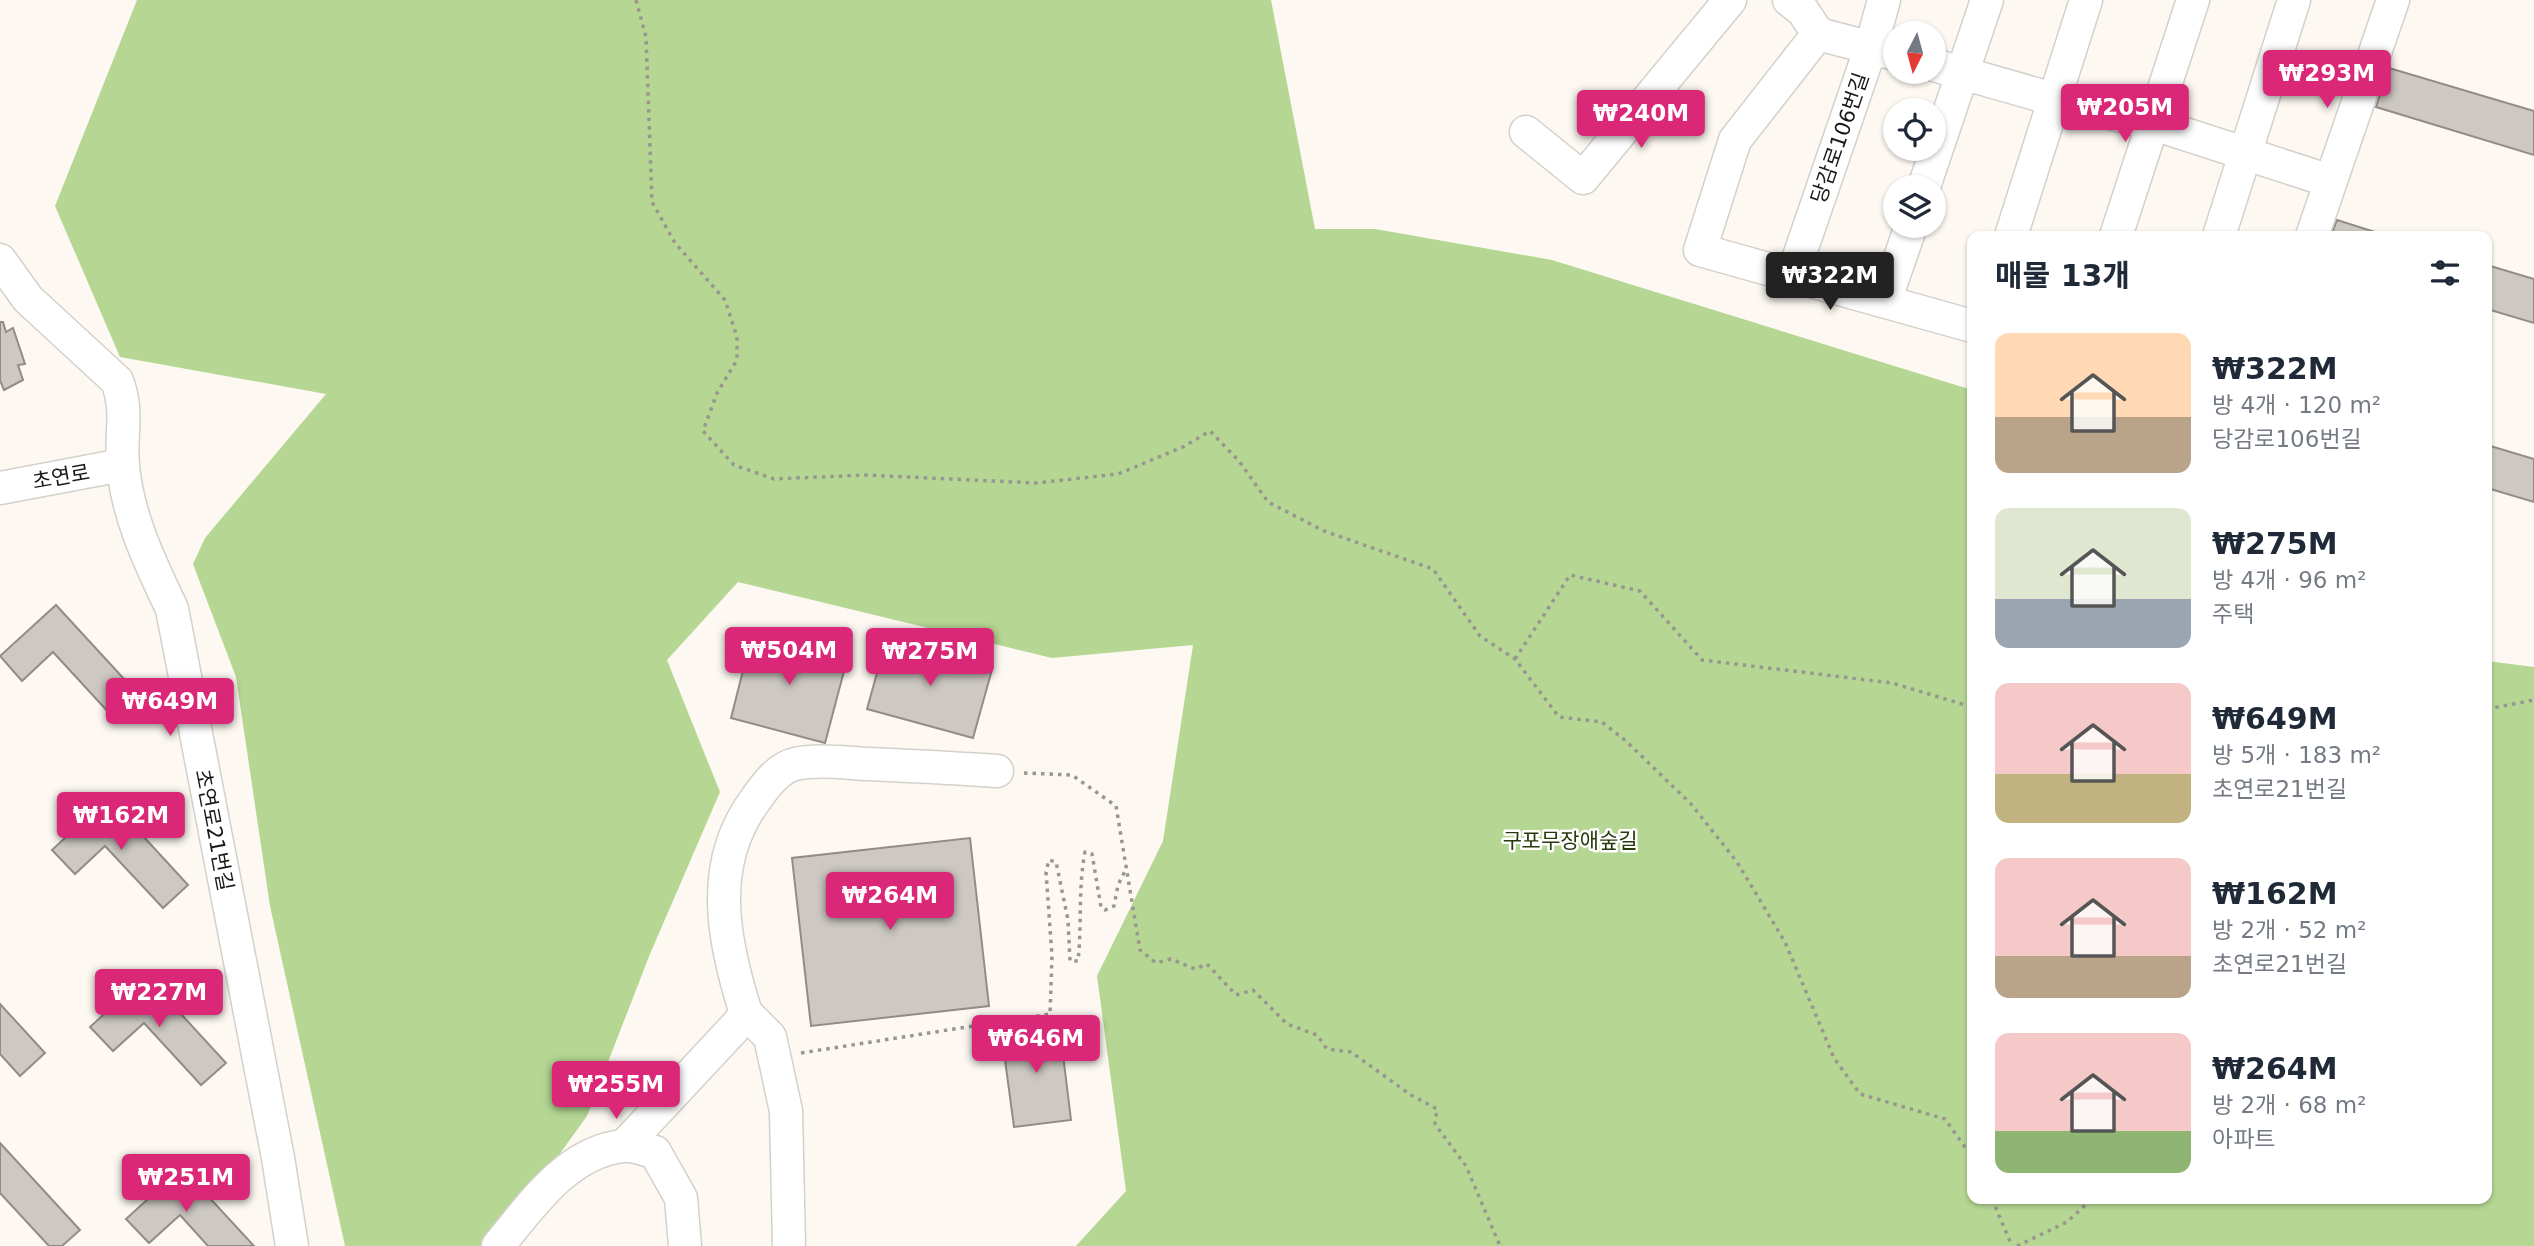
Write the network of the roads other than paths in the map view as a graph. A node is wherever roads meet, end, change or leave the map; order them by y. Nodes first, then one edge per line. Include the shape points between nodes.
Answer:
1 (1730, 0) edge
2 (1789, 0) edge
3 (1884, 0) edge
4 (1987, 0) edge
5 (2086, 0) edge
6 (2193, 0) edge
7 (2294, 0) edge
8 (2393, 0) edge
9 (1884, 21) edge
10 (1818, 34) junction
11 (1883, 51) edge
12 (1948, 69) edge
13 (2053, 99) junction
14 (2154, 124) junction
15 (1526, 132) dead end
16 (2246, 152) junction
17 (1926, 175) edge
18 (2330, 181) junction
19 (2013, 231) edge
20 (2118, 231) edge
21 (2221, 231) edge
22 (2314, 231) edge
23 (1906, 238) edge
24 (0, 260) edge
25 (1793, 274) junction
26 (1885, 301) junction
27 (1967, 325) edge
28 (122, 465) junction
29 (0, 488) edge
30 (997, 771) road end
31 (746, 1013) junction
32 (625, 1145) junction
33 (292, 1246) edge
34 (498, 1246) edge
35 (685, 1246) edge
36 (789, 1246) edge

1 - 15 street via 1583,178
2 - 10 street via 1803,11
3 - 9 street, 당감로106번길
4 - 12 street
5 - 13 street
6 - 14 street
7 - 16 street
8 - 18 street
10 - 11 street
10 - 25 street via 1735,140 1700,250
11 - 25 street, 당감로106번길
12 - 13 street
12 - 17 street
13 - 14 street
13 - 19 street
14 - 16 street
14 - 20 street
16 - 18 street
16 - 21 street
18 - 22 street
23 - 26 street
24 - 28 street, 초연로21번길 via 28,299 117,381 124,400
25 - 26 street
26 - 27 street
28 - 29 street, 초연로
28 - 33 street, 초연로21번길 via 134,526 172,609
30 - 31 street via 837,762 793,764 769,780 741,819 727,859 724,907 730,961
31 - 32 street
31 - 36 street via 770,1037 786,1111
32 - 34 street via 589,1155 545,1189
32 - 35 street via 655,1152 681,1198

